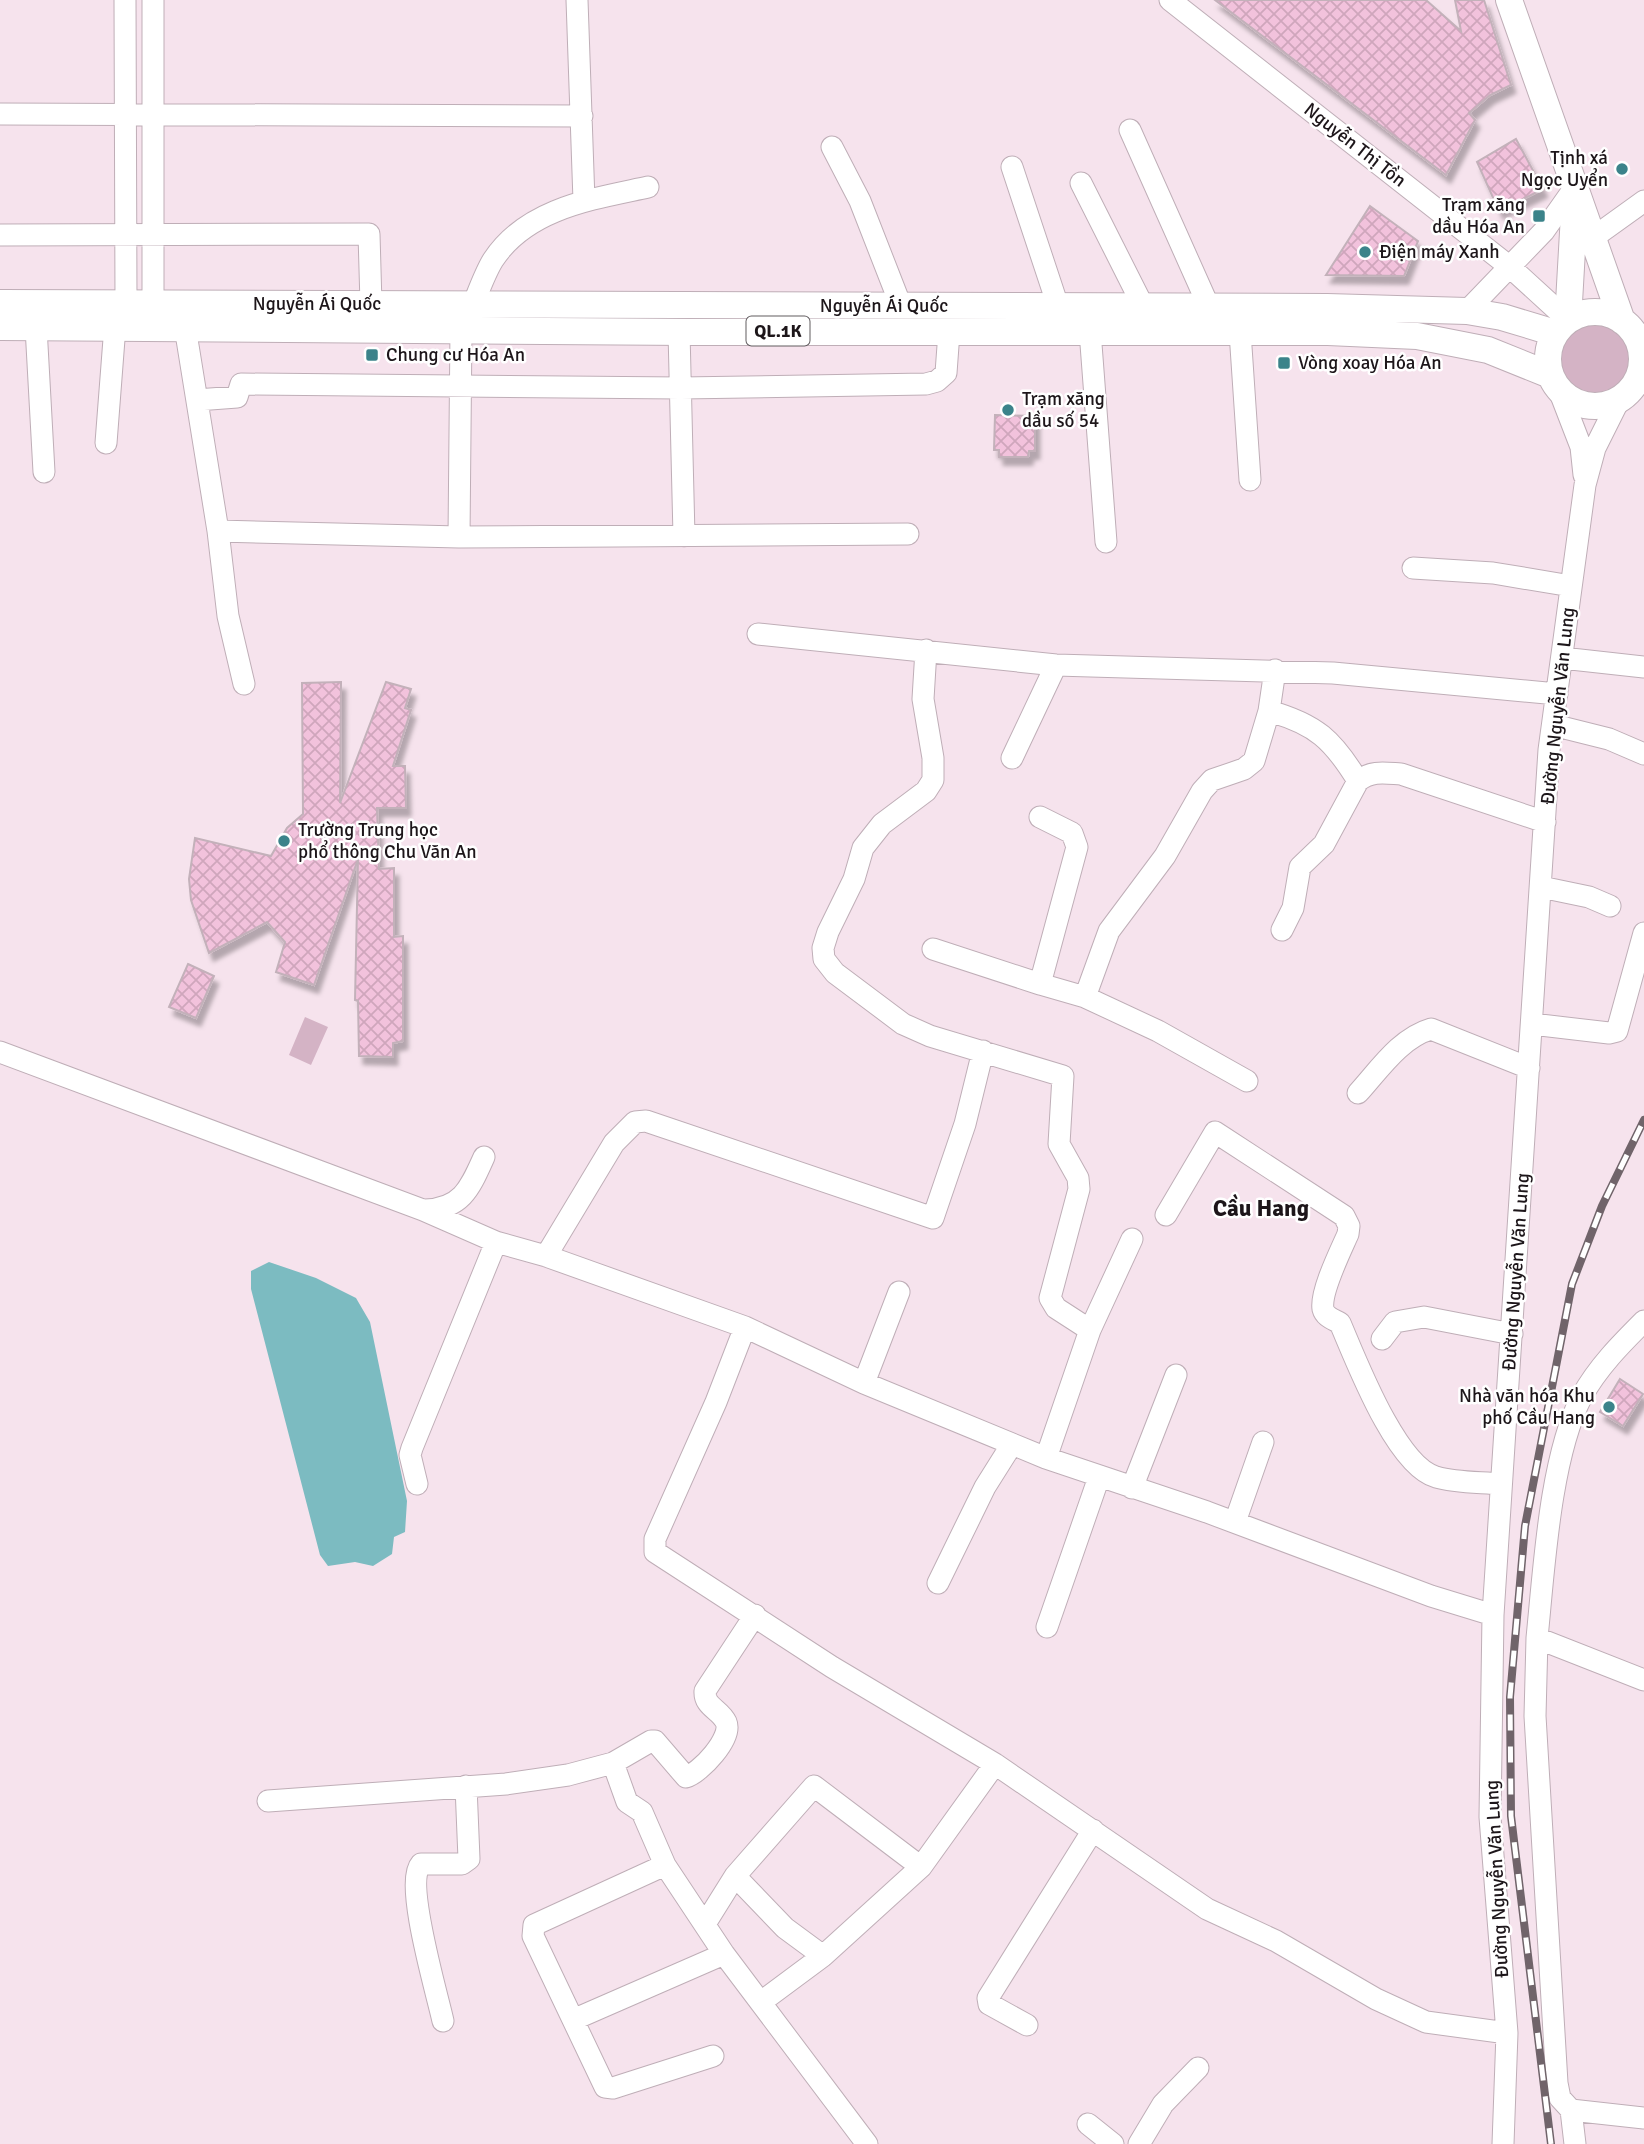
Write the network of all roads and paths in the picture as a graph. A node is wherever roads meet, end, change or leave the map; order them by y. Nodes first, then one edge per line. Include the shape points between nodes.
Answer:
1 (125, 0) edge
2 (153, 0) edge
3 (577, 0) edge
4 (1170, 0) edge
5 (1509, 0) edge
6 (0, 114) edge
7 (126, 114) junction
8 (153, 115) junction
9 (582, 116) junction
10 (1130, 130) dead end
11 (832, 147) dead end
12 (1012, 167) dead end
13 (1081, 183) dead end
14 (1576, 185) junction
15 (648, 187) dead end
16 (584, 201) junction
17 (1644, 201) edge
18 (153, 234) junction
19 (0, 235) edge
20 (126, 235) junction
21 (1594, 237) junction
22 (1510, 267) junction
23 (153, 302) junction
24 (0, 303) edge
25 (371, 304) junction
26 (473, 304) junction
27 (901, 306) junction
28 (1058, 306) junction
29 (1143, 306) junction
30 (1209, 307) junction
31 (1467, 311) junction
32 (121, 314) junction
33 (998, 319) junction
34 (0, 327) edge
35 (36, 327) junction
36 (186, 327) junction
37 (1562, 327) junction
38 (461, 329) junction
39 (1090, 331) junction
40 (679, 332) junction
41 (949, 332) junction
42 (1240, 332) junction
43 (1634, 333) edge
44 (1555, 382) junction
45 (461, 388) junction
46 (681, 388) junction
47 (1631, 396) edge
48 (197, 400) junction
49 (106, 443) dead end
50 (44, 472) dead end
51 (1250, 480) dead end
52 (1585, 485) junction
53 (218, 531) junction
54 (908, 534) dead end
55 (684, 536) junction
56 (459, 537) junction
57 (1106, 542) dead end
58 (1413, 568) dead end
59 (1571, 586) junction
60 (758, 634) dead end
61 (926, 650) junction
62 (1562, 659) junction
63 (1056, 665) junction
64 (1644, 667) edge
65 (1275, 670) junction
66 (244, 684) dead end
67 (1557, 694) junction
68 (1269, 710) junction
69 (1553, 725) junction
70 (1644, 754) edge
71 (1012, 758) dead end
72 (1358, 781) junction
73 (1040, 817) dead end
74 (1545, 822) junction
75 (1541, 887) junction
76 (1610, 906) dead end
77 (1282, 930) dead end
78 (1644, 933) edge
79 (933, 949) dead end
80 (1040, 984) junction
81 (1085, 997) junction
82 (1532, 1024) junction
83 (983, 1051) junction
84 (0, 1052) edge
85 (1529, 1068) junction
86 (1247, 1081) dead end
87 (1358, 1094) dead end
88 (484, 1157) dead end
89 (423, 1210) junction
90 (1166, 1214) dead end
91 (1132, 1239) dead end
92 (496, 1242) junction
93 (546, 1256) junction
94 (899, 1292) dead end
95 (1644, 1321) edge
96 (745, 1327) junction
97 (1090, 1330) junction
98 (1512, 1334) junction
99 (1382, 1339) dead end
100 (1177, 1375) dead end
101 (864, 1383) junction
102 (1263, 1442) dead end
103 (1012, 1444) junction
104 (1046, 1458) junction
105 (1099, 1477) junction
106 (417, 1484) dead end
107 (1501, 1484) junction
108 (1132, 1488) junction
109 (1235, 1522) junction
110 (938, 1583) dead end
111 (755, 1615) junction
112 (1493, 1615) junction
113 (1047, 1627) dead end
114 (1537, 1638) junction
115 (1644, 1681) edge
116 (613, 1763) junction
117 (995, 1764) junction
118 (467, 1786) junction
119 (268, 1801) dead end
120 (1093, 1830) junction
121 (666, 1865) junction
122 (921, 1867) junction
123 (735, 1876) junction
124 (705, 1924) junction
125 (724, 1954) junction
126 (823, 1956) junction
127 (761, 2002) junction
128 (575, 2019) junction
129 (443, 2021) dead end
130 (1027, 2025) dead end
131 (1507, 2034) junction
132 (713, 2056) dead end
133 (1198, 2068) dead end
134 (1572, 2110) junction
135 (1644, 2118) edge
136 (1088, 2124) dead end
137 (867, 2144) edge
138 (1114, 2144) edge
139 (1139, 2144) edge
140 (1503, 2144) edge
141 (1575, 2144) edge

1 - 7 street
2 - 8 street
3 - 9 street
4 - 22 street, Nguyễn Thị Tồn
5 - 14 main road
6 - 7 street
7 - 8 street
7 - 20 street
8 - 9 street
8 - 18 street
9 - 16 street
10 - 30 street
11 - 27 street via 860,201
12 - 28 street
13 - 29 street
14 - 21 main road
14 - 22 street via 1544,231
14 - 37 main road
15 - 16 street
16 - 26 street via 539,219 505,244
17 - 21 street
18 - 20 street
18 - 23 street
18 - 25 street via 369,234
19 - 20 street
20 - 32 street
21 - 43 main road
22 - 31 street
22 - 37 street, Nguyễn Thị Tồn
23 - 25 main road, Nguyễn Ái Quốc / QL.1K
23 - 32 main road, Nguyễn Ái Quốc / QL.1K
24 - 32 main road, Nguyễn Ái Quốc / QL.1K
25 - 26 main road, Nguyễn Ái Quốc / QL.1K
26 - 27 main road, Nguyễn Ái Quốc / QL.1K
27 - 33 main road, Nguyễn Ái Quốc / QL.1K
28 - 29 main road, Nguyễn Ái Quốc / QL.1K
28 - 33 main road, Nguyễn Ái Quốc / QL.1K
29 - 30 main road, Nguyễn Ái Quốc / QL.1K
30 - 31 main road, Nguyễn Ái Quốc / QL.1K
31 - 37 main road, Nguyễn Ái Quốc / QL.1K
32 - 35 main road, Nguyễn Ái Quốc / QL.1K
32 - 36 main road, Nguyễn Ái Quốc / QL.1K
32 - 49 street
33 - 39 main road, Nguyễn Ái Quốc / QL.1K
33 - 41 main road, Nguyễn Ái Quốc / QL.1K
34 - 35 main road, Nguyễn Ái Quốc / QL.1K
35 - 50 street
36 - 38 main road, Nguyễn Ái Quốc / QL.1K
36 - 48 street
37 - 43 main road via 1586,313 1605,313
37 - 44 main road via 1549,346
38 - 40 main road, Nguyễn Ái Quốc / QL.1K
38 - 45 street
39 - 42 main road, Nguyễn Ái Quốc / QL.1K
39 - 57 street
40 - 41 main road, Nguyễn Ái Quốc / QL.1K
40 - 46 street
41 - 46 street via 946,373 932,383
42 - 44 main road, Nguyễn Ái Quốc / QL.1K via 1417,336 1488,350
42 - 51 street
43 - 47 main road via 1642,359
44 - 47 main road via 1572,401 1587,406 1604,406
44 - 52 street, Đường Nguyễn Văn Lung via 1581,447
45 - 46 street
45 - 48 street via 241,384 237,397
45 - 56 street
46 - 55 street
47 - 52 street, Đường Nguyễn Văn Lung via 1595,449
48 - 53 street
52 - 59 street, Đường Nguyễn Văn Lung
53 - 56 street
53 - 66 street via 228,617
54 - 55 street
55 - 56 street
58 - 59 street via 1493,573
59 - 62 street, Đường Nguyễn Văn Lung
60 - 61 street
61 - 63 street
61 - 83 street via 923,699 933,779 926,791 882,824 863,848 854,879 828,932 824,959 835,973 903,1024
62 - 64 street
62 - 67 street, Đường Nguyễn Văn Lung
63 - 65 street
63 - 71 street
65 - 67 street
65 - 68 street
67 - 69 street, Đường Nguyễn Văn Lung
68 - 72 street via 1295,718 1338,748
68 - 81 street via 1254,761 1212,780 1202,791 1165,856 1109,931
69 - 70 street via 1609,739
69 - 74 street, Đường Nguyễn Văn Lung
72 - 74 street via 1378,772 1401,774
72 - 77 street via 1324,844 1300,867 1293,908
73 - 80 street via 1072,833 1077,847
74 - 75 street, Đường Nguyễn Văn Lung
75 - 76 street
75 - 82 street, Đường Nguyễn Văn Lung
78 - 82 street via 1617,1031
79 - 80 street
80 - 81 street
81 - 86 street
82 - 85 street, Đường Nguyễn Văn Lung
83 - 93 street via 965,1124 933,1218 646,1121 635,1122 614,1143
83 - 97 street via 1063,1076 1059,1144 1078,1178 1079,1189 1050,1298 1055,1308
84 - 89 street
85 - 87 street via 1431,1029 1418,1033 1396,1052
85 - 98 street, Đường Nguyễn Văn Lung
88 - 89 street via 473,1181 454,1204
89 - 92 street
90 - 107 street via 1216,1132 1344,1216 1348,1234 1323,1309 1340,1323 1386,1424 1421,1469 1435,1477
91 - 97 street
92 - 93 street
92 - 106 street via 412,1448
93 - 96 street
94 - 101 street
95 - 114 street via 1601,1369 1572,1419 1548,1529
96 - 101 street
96 - 111 street via 654,1545 655,1552
97 - 104 street
98 - 99 street via 1424,1317 1395,1322
98 - 107 street, Đường Nguyễn Văn Lung
100 - 108 street
101 - 103 street
102 - 109 street
103 - 104 street
103 - 110 street via 985,1487
104 - 105 street
105 - 108 street
105 - 113 street
107 - 112 street, Đường Nguyễn Văn Lung
108 - 109 street
109 - 112 street
111 - 116 street via 705,1691 708,1704 727,1726 709,1760 685,1777 651,1741
111 - 117 street via 832,1667
112 - 131 street, Đường Nguyễn Văn Lung via 1490,1817
114 - 115 street
114 - 134 street via 1535,1716 1558,2083 1560,2098
116 - 118 street via 555,1777
116 - 121 street via 627,1802 642,1812
117 - 120 street
117 - 122 street
118 - 119 street
118 - 129 street via 470,1859 462,1864 421,1864 416,1874 416,1897
120 - 130 street via 988,1998 989,2004
120 - 131 street via 1207,1909 1276,1941 1376,1999 1426,2022
121 - 124 street
121 - 128 street via 534,1926 535,1941
122 - 123 street via 814,1786
122 - 126 street
123 - 124 street
123 - 126 street via 785,1928
124 - 125 street
125 - 127 street
125 - 128 street
126 - 127 street
127 - 137 street
128 - 132 street via 608,2089
131 - 140 street, Đường Nguyễn Văn Lung
133 - 139 street via 1163,2104
134 - 135 street
134 - 141 street
136 - 138 street

